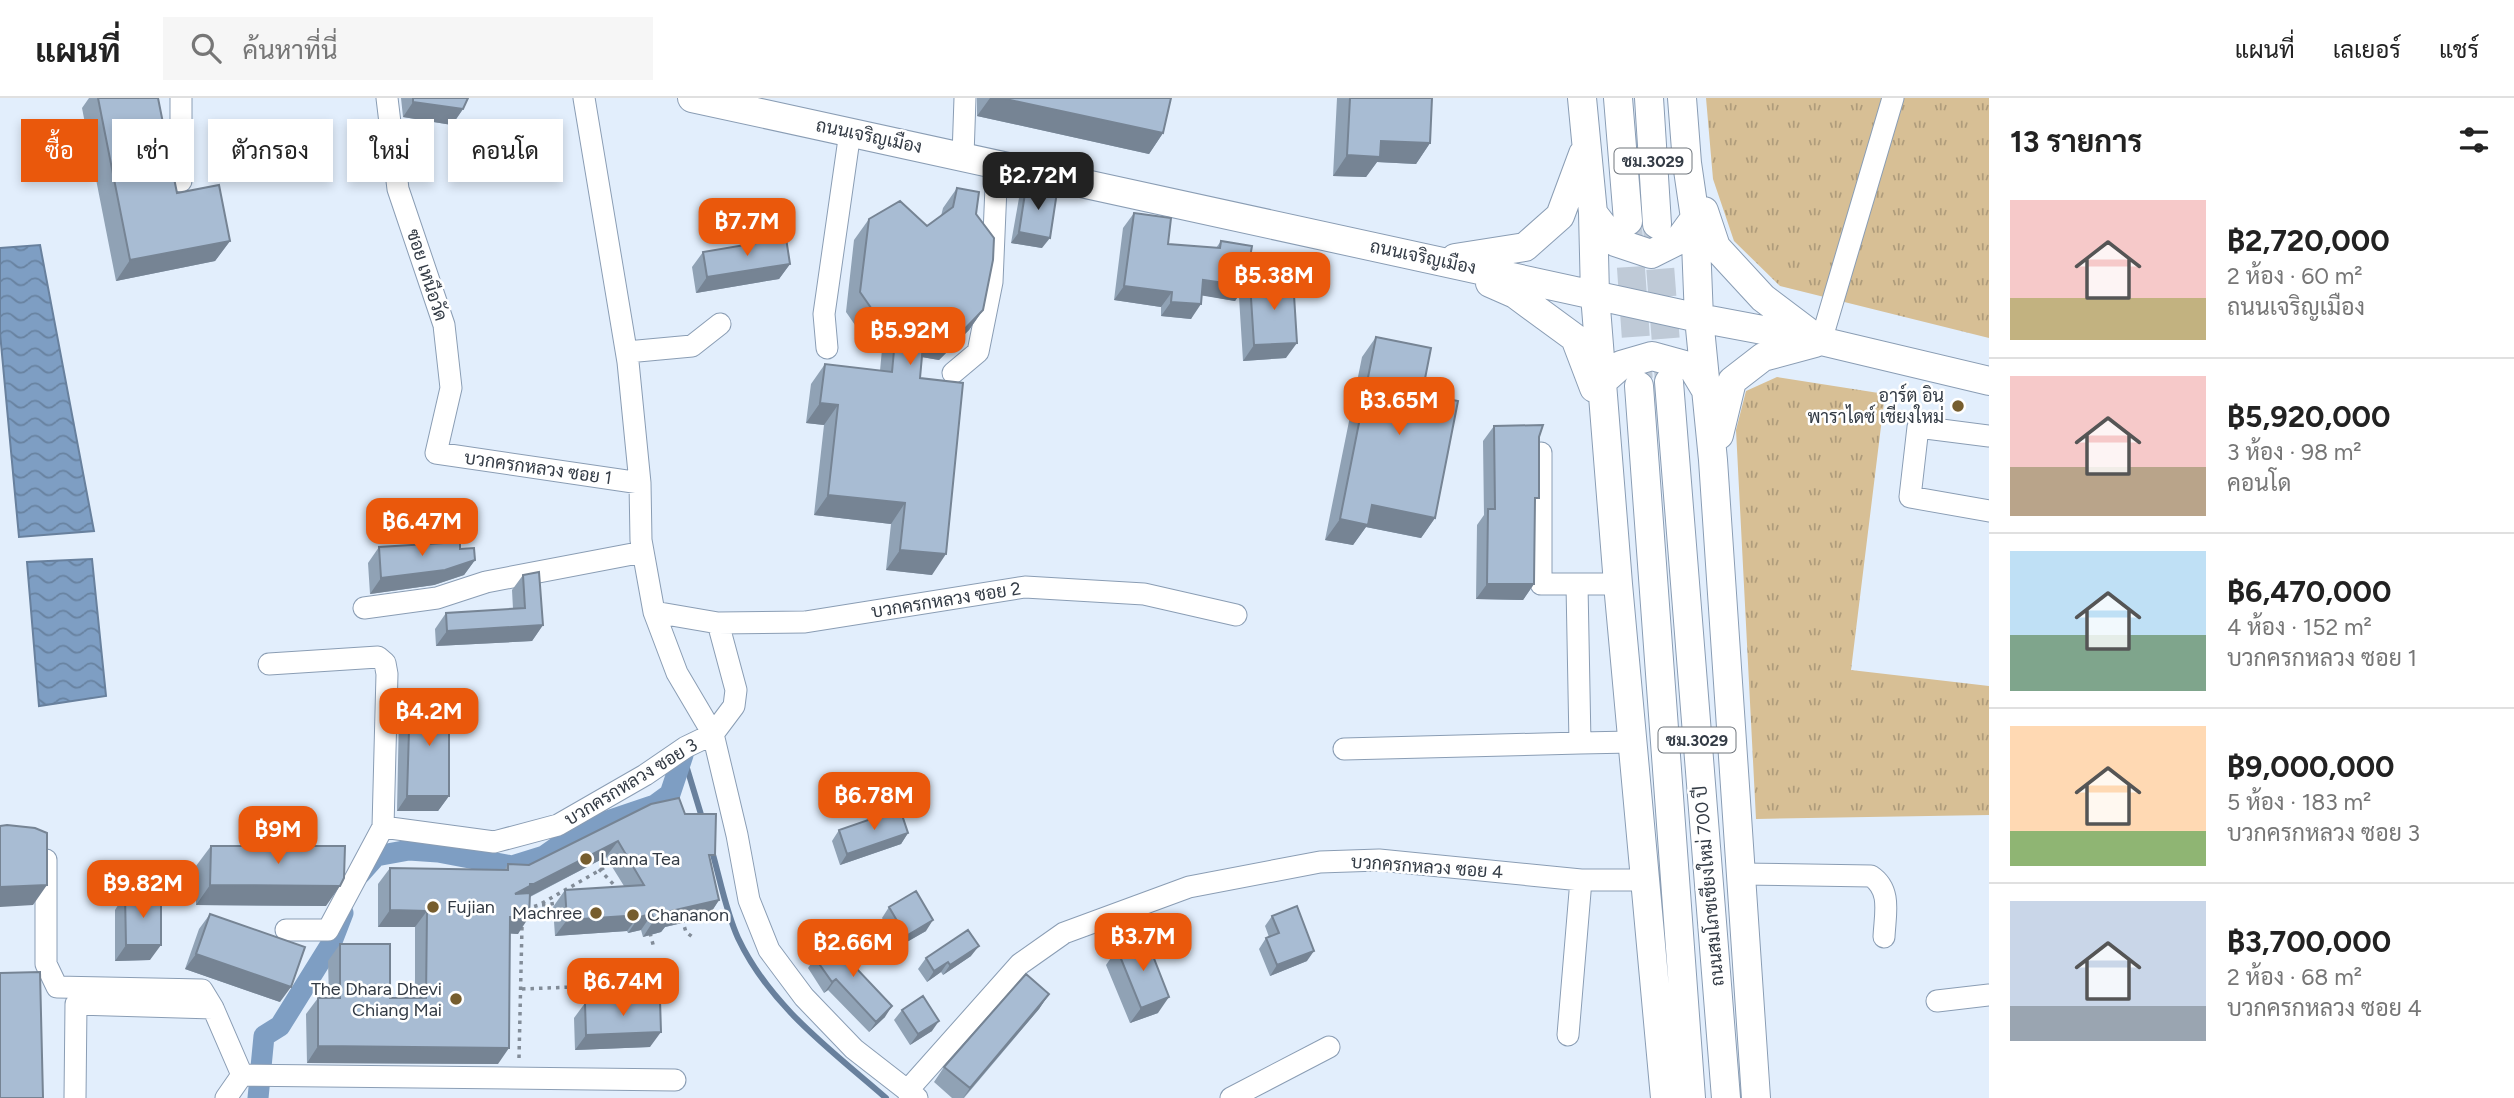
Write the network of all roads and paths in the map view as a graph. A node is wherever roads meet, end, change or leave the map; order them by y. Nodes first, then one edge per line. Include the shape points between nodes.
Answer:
1 (181, 98) edge
2 (387, 98) edge
3 (584, 98) edge
4 (692, 98) edge
5 (965, 98) edge
6 (1582, 98) edge
7 (1618, 98) edge
8 (1649, 98) edge
9 (1682, 98) edge
10 (1893, 98) edge
11 (181, 119) edge
12 (850, 132) junction
13 (1585, 146) junction
14 (963, 156) junction
15 (997, 163) junction
16 (1687, 163) junction
17 (1593, 213) junction
18 (1695, 218) junction
19 (1628, 221) tunnel mouth
20 (1657, 224) tunnel mouth
21 (1438, 260) junction
22 (1595, 295) junction
23 (1699, 318) junction
24 (720, 324) dead end
25 (1821, 341) junction
26 (827, 348) dead end
27 (627, 352) junction
28 (953, 373) dead end
29 (1603, 380) junction
30 (1989, 381) edge
31 (1669, 382) tunnel mouth
32 (1639, 386) tunnel mouth
33 (1707, 392) junction
34 (1607, 424) junction
35 (1989, 436) edge
36 (436, 453) joint
37 (1541, 453) edge
38 (1713, 460) junction
39 (640, 483) junction
40 (1989, 511) edge
41 (643, 552) junction
42 (1618, 584) junction
43 (1577, 585) junction
44 (364, 608) dead end
45 (654, 611) junction
46 (1236, 615) dead end
47 (718, 623) junction
48 (269, 664) dead end
49 (713, 734) junction
50 (1632, 742) junction
51 (1580, 743) junction
52 (1344, 748) dead end
53 (383, 827) junction
54 (35, 840) edge
55 (620, 858) edge
56 (599, 869) junction
57 (1741, 874) junction
58 (1581, 880) junction
59 (1646, 880) junction
60 (625, 897) edge
61 (564, 903) edge
62 (540, 905) junction
63 (680, 908) edge
64 (522, 910) edge
65 (648, 922) edge
66 (522, 923) edge
67 (286, 930) dead end
68 (1884, 936) dead end
69 (695, 939) dead end
70 (654, 948) dead end
71 (649, 984) dead end
72 (522, 989) junction
73 (1989, 995) edge
74 (1937, 1001) dead end
75 (214, 1008) junction
76 (1568, 1035) dead end
77 (1329, 1047) dead end
78 (242, 1075) junction
79 (294, 1076) junction
80 (518, 1079) junction
81 (675, 1080) dead end
82 (912, 1095) edge
83 (75, 1098) edge
84 (226, 1098) edge
85 (299, 1098) edge
86 (1231, 1098) edge
87 (1665, 1098) edge
88 (1691, 1098) edge
89 (1726, 1098) edge
90 (1756, 1098) edge

1 - 11 street
2 - 36 street, ซอย เหนือวัด via 398,189 444,325 451,388
3 - 27 street
4 - 12 main road, ถนนเจริญเมือง
5 - 14 street
6 - 13 main road
7 - 19 main road, ชม.3029
8 - 20 main road, ชม.3029
9 - 16 main road
10 - 25 street
12 - 14 main road, ถนนเจริญเมือง
12 - 26 street via 824,314
13 - 17 main road
13 - 21 main road via 1560,216 1525,247
14 - 15 main road, ถนนเจริญเมือง
15 - 21 main road, ถนนเจริญเมือง
15 - 28 street via 992,282 978,352
16 - 18 main road
16 - 25 main road via 1716,247 1763,298
17 - 18 main road via 1615,242 1651,254 1679,240
17 - 22 main road
18 - 23 main road
21 - 22 main road, ถนนเจริญเมือง
21 - 34 main road via 1515,294 1575,338
22 - 23 main road, ถนนเจริญเมือง
22 - 29 main road
23 - 25 main road, ถนนเจริญเมือง
23 - 33 main road
24 - 27 street via 692,346
25 - 30 main road, ถนนเจริญเมือง
25 - 38 main road via 1763,357 1732,381
27 - 39 street
29 - 33 main road via 1621,366 1652,356 1692,367
29 - 34 main road
31 - 89 main road, ถนนสมโภชเชียงใหม่ 700 ปี / ชม.3029
32 - 88 main road, ถนนสมโภชเชียงใหม่ 700 ปี / ชม.3029
33 - 38 main road
34 - 42 main road
35 - 40 street via 1918,427 1910,497
36 - 39 street, บวกครกหลวง ซอย 1
37 - 43 street via 1541,584
38 - 57 main road
39 - 41 street
41 - 44 street via 486,582 437,598
41 - 45 street
42 - 43 street
42 - 50 main road
43 - 51 street
45 - 47 street, บวกครกหลวง ซอย 2
45 - 49 street via 677,673
46 - 47 street, บวกครกหลวง ซอย 2 via 1144,594 1025,587 805,622
47 - 49 street via 736,690 734,706
48 - 53 street via 378,657 385,663
49 - 53 street, บวกครกหลวง ซอย 3 via 558,825 494,842
49 - 82 street via 749,900 769,950 804,997 854,1049
50 - 51 street
50 - 59 main road
51 - 52 street
53 - 67 street via 328,930
54 - 75 street via 46,845 46,964 57,987 202,990
55 - 56 path
56 - 60 path
56 - 62 path
57 - 68 street via 1871,876 1886,893
57 - 90 main road
58 - 59 street, บวกครกหลวง ซอย 4
58 - 76 street
58 - 82 street, บวกครกหลวง ซอย 4 via 1379,860 1321,862 1189,887 1064,933 1020,964
59 - 87 main road
61 - 62 path
62 - 64 path
63 - 69 path via 686,932
65 - 70 path
66 - 72 path
71 - 72 path
72 - 80 path
73 - 74 street
75 - 78 street
75 - 83 street via 76,1004
77 - 86 street
78 - 79 street
78 - 84 street
79 - 80 street
79 - 85 street
80 - 81 street

